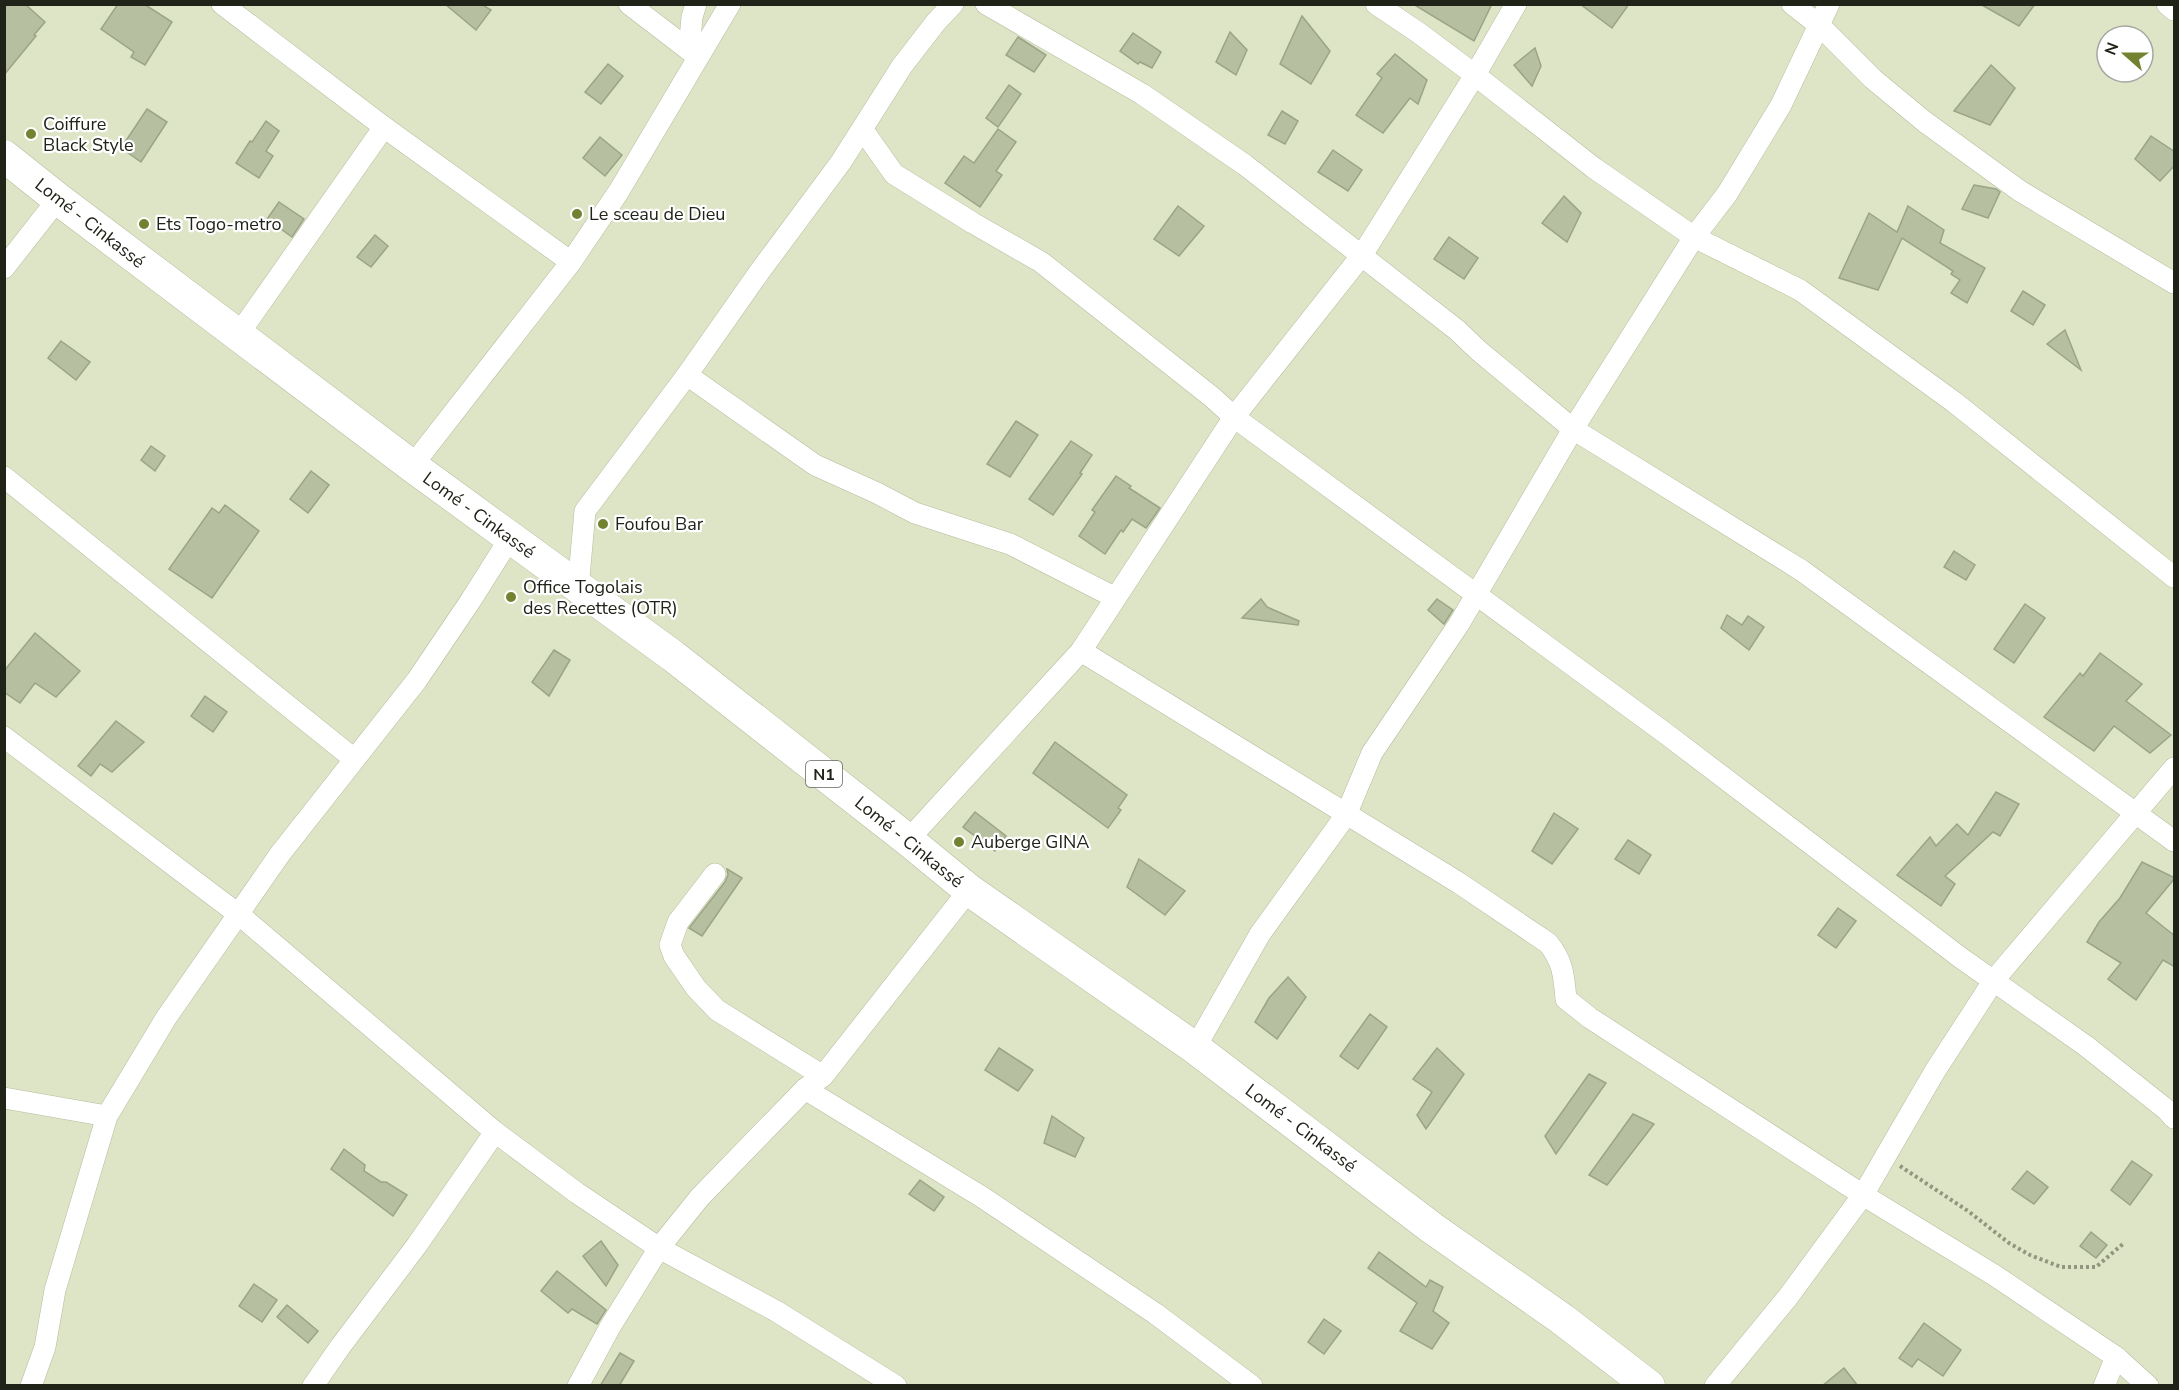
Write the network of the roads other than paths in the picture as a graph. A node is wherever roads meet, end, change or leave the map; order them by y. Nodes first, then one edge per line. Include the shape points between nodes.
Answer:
1 (222, 4) edge
2 (629, 4) edge
3 (696, 4) edge
4 (730, 4) edge
5 (953, 4) edge
6 (986, 4) edge
7 (1376, 4) edge
8 (1516, 4) edge
9 (1792, 4) edge
10 (1829, 4) edge
11 (2167, 4) edge
12 (2175, 10) edge
13 (1819, 26) junction
14 (694, 53) junction
15 (1475, 75) junction
16 (384, 127) junction
17 (863, 130) junction
18 (4, 156) edge
19 (58, 200) junction
20 (1694, 237) junction
21 (1362, 255) junction
22 (571, 262) junction
23 (4, 268) edge
24 (2175, 283) edge
25 (238, 335) junction
26 (687, 375) junction
27 (1234, 417) junction
28 (1573, 429) junction
29 (412, 466) junction
30 (4, 477) edge
31 (510, 538) junction
32 (2175, 577) edge
33 (578, 588) junction
34 (1474, 595) junction
35 (1114, 597) junction
36 (1081, 651) junction
37 (4, 737) edge
38 (354, 759) junction
39 (2175, 768) edge
40 (2136, 813) junction
41 (1346, 815) junction
42 (908, 840) junction
43 (2175, 841) edge
44 (715, 874) dead end
45 (969, 890) junction
46 (238, 914) junction
47 (1994, 980) junction
48 (1194, 1048) junction
49 (823, 1076) junction
50 (805, 1089) junction
51 (4, 1098) edge
52 (107, 1116) junction
53 (2175, 1118) edge
54 (495, 1132) junction
55 (1863, 1196) junction
56 (659, 1248) junction
57 (2116, 1357) junction
58 (31, 1386) edge
59 (313, 1386) edge
60 (578, 1386) edge
61 (896, 1386) edge
62 (1252, 1386) edge
63 (1649, 1386) edge
64 (1715, 1386) edge
65 (2104, 1386) edge
66 (2148, 1386) edge

1 - 16 street
2 - 14 street
3 - 14 street via 692,17
4 - 14 street
5 - 17 street via 902,66
6 - 21 street via 1142,94 1245,165
7 - 15 street
8 - 15 street
9 - 13 street
10 - 13 street
11 - 12 street
13 - 20 street via 1781,105 1727,194
13 - 24 street via 1873,79 1925,122 2019,191
14 - 22 street via 619,191
15 - 20 street via 1594,168
15 - 21 street
16 - 22 street
16 - 25 street
17 - 26 street
17 - 27 street via 894,174 1041,262
18 - 19 highway, Lomé - Cinkassé / N1
19 - 23 street
19 - 25 highway, Lomé - Cinkassé / N1
20 - 28 street
20 - 32 street via 1800,290 1954,402
21 - 27 street
21 - 28 street
22 - 29 street
25 - 29 highway, Lomé - Cinkassé / N1
26 - 33 street via 585,512
26 - 35 street via 814,465 915,513 1010,544
27 - 34 street
27 - 35 street
28 - 34 street
28 - 40 street via 1801,570
29 - 31 highway, Lomé - Cinkassé / N1
30 - 38 street
31 - 33 highway, Lomé - Cinkassé / N1
31 - 38 street via 417,680
33 - 42 highway, Lomé - Cinkassé / N1 via 673,656
34 - 41 street via 1459,624 1372,753
34 - 47 street
35 - 36 street
36 - 41 street
36 - 42 street
37 - 46 street
38 - 46 street
39 - 40 street
40 - 43 street
40 - 47 street
41 - 48 street via 1260,934
41 - 55 street via 1459,883 1548,943 1558,955 1566,999 1590,1018
42 - 45 highway, Lomé - Cinkassé / N1
44 - 49 street via 678,922 670,945 674,956 717,1010
45 - 48 highway, Lomé - Cinkassé / N1
45 - 49 street
46 - 52 street via 166,1018
46 - 54 street
47 - 53 street via 2086,1046
47 - 55 street via 1935,1071
48 - 63 highway, Lomé - Cinkassé / N1
49 - 50 street
50 - 56 street via 700,1197
50 - 62 street via 982,1197 1156,1314
51 - 52 street
52 - 58 street
54 - 56 street
54 - 59 street
55 - 57 street via 1994,1275
55 - 64 street
56 - 60 street
56 - 61 street via 776,1311
57 - 65 street
57 - 66 street

